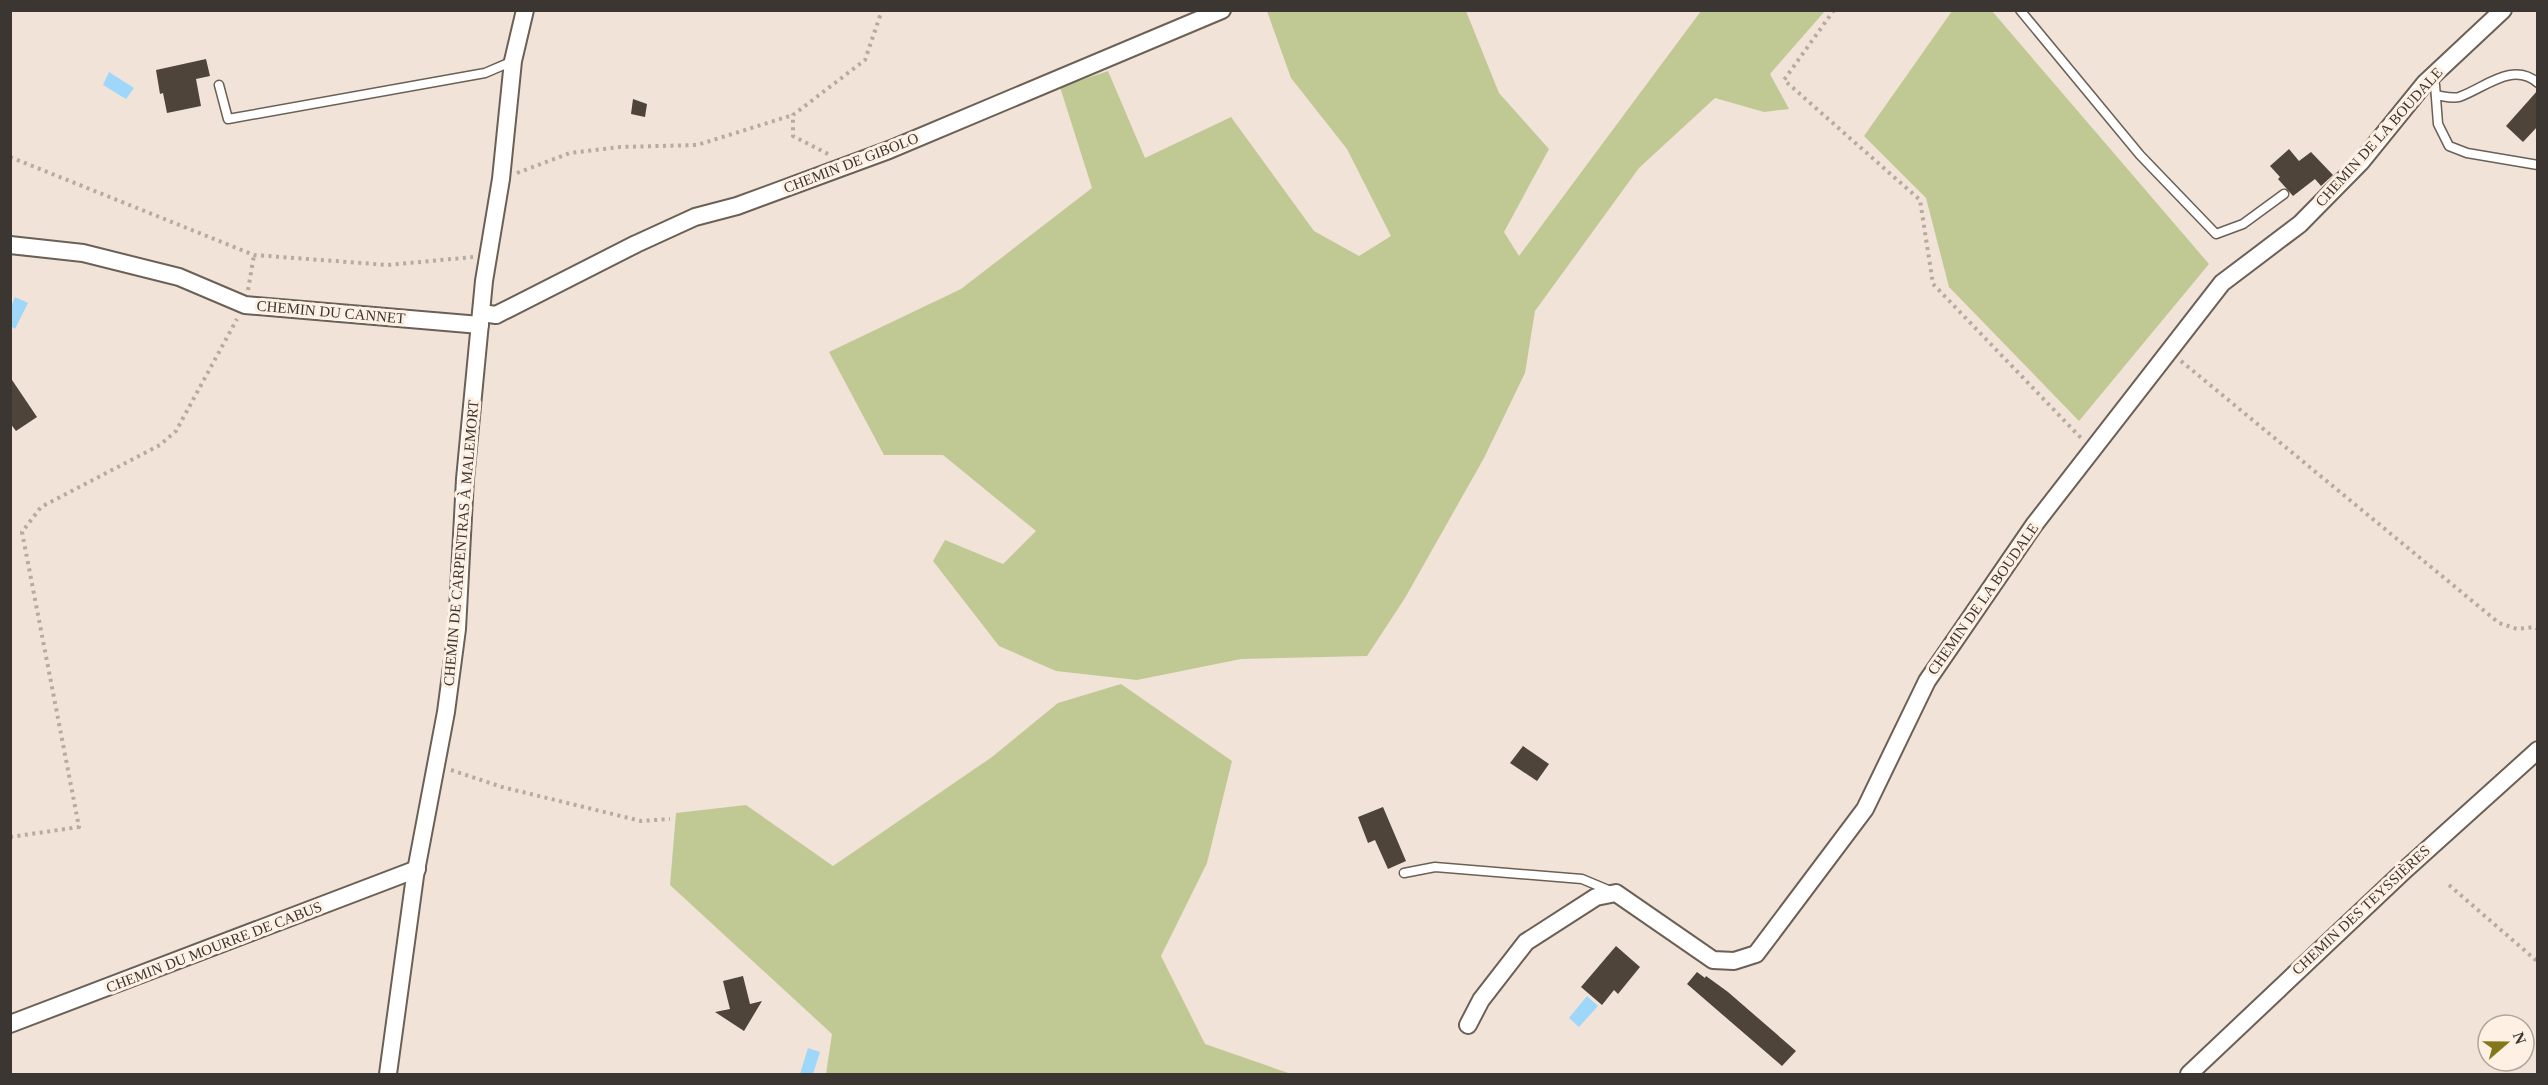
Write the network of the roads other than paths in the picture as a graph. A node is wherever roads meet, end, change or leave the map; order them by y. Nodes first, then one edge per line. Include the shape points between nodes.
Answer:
1 (525, 10) edge
2 (1222, 10) edge
3 (2020, 10) edge
4 (2503, 10) edge
5 (513, 61) junction
6 (2538, 83) edge
7 (219, 85) dead end
8 (2430, 89) junction
9 (2538, 165) edge
10 (2284, 194) dead end
11 (10, 245) edge
12 (480, 319) junction
13 (2538, 750) edge
14 (417, 869) junction
15 (1404, 873) dead end
16 (1616, 893) junction
17 (10, 1024) edge
18 (1468, 1025) dead end
19 (388, 1074) edge
20 (2189, 1074) edge

1 - 5 street, CHEMIN DE CARPENTRAS À MALEMORT
2 - 12 street, CHEMIN DE GIBOLO via 850,165 695,217 496,315
3 - 10 lane via 2140,155 2216,234 2243,224
4 - 8 street, CHEMIN DE LA BOUDALE via 2481,29
5 - 7 lane via 485,74 228,119
5 - 12 street, CHEMIN DE CARPENTRAS À MALEMORT via 501,179
6 - 8 lane via 2529,75 2507,75 2457,98
8 - 9 lane via 2438,124 2449,146 2467,153
8 - 16 street, CHEMIN DE LA BOUDALE via 2300,224 2222,282 2034,525 1927,681 1865,809 1756,954 1734,961 1713,960
11 - 12 street, CHEMIN DU CANNET via 83,253 179,277 245,305
12 - 14 street, CHEMIN DE CARPENTRAS À MALEMORT via 465,479 457,629
13 - 20 street, CHEMIN DES TEYSSIÈRES
14 - 17 street, CHEMIN DU MOURRE DE CABUS
14 - 19 street, CHEMIN DE CARPENTRAS À MALEMORT
15 - 16 lane via 1435,867 1582,879
16 - 18 street via 1596,897 1526,942 1481,1000

